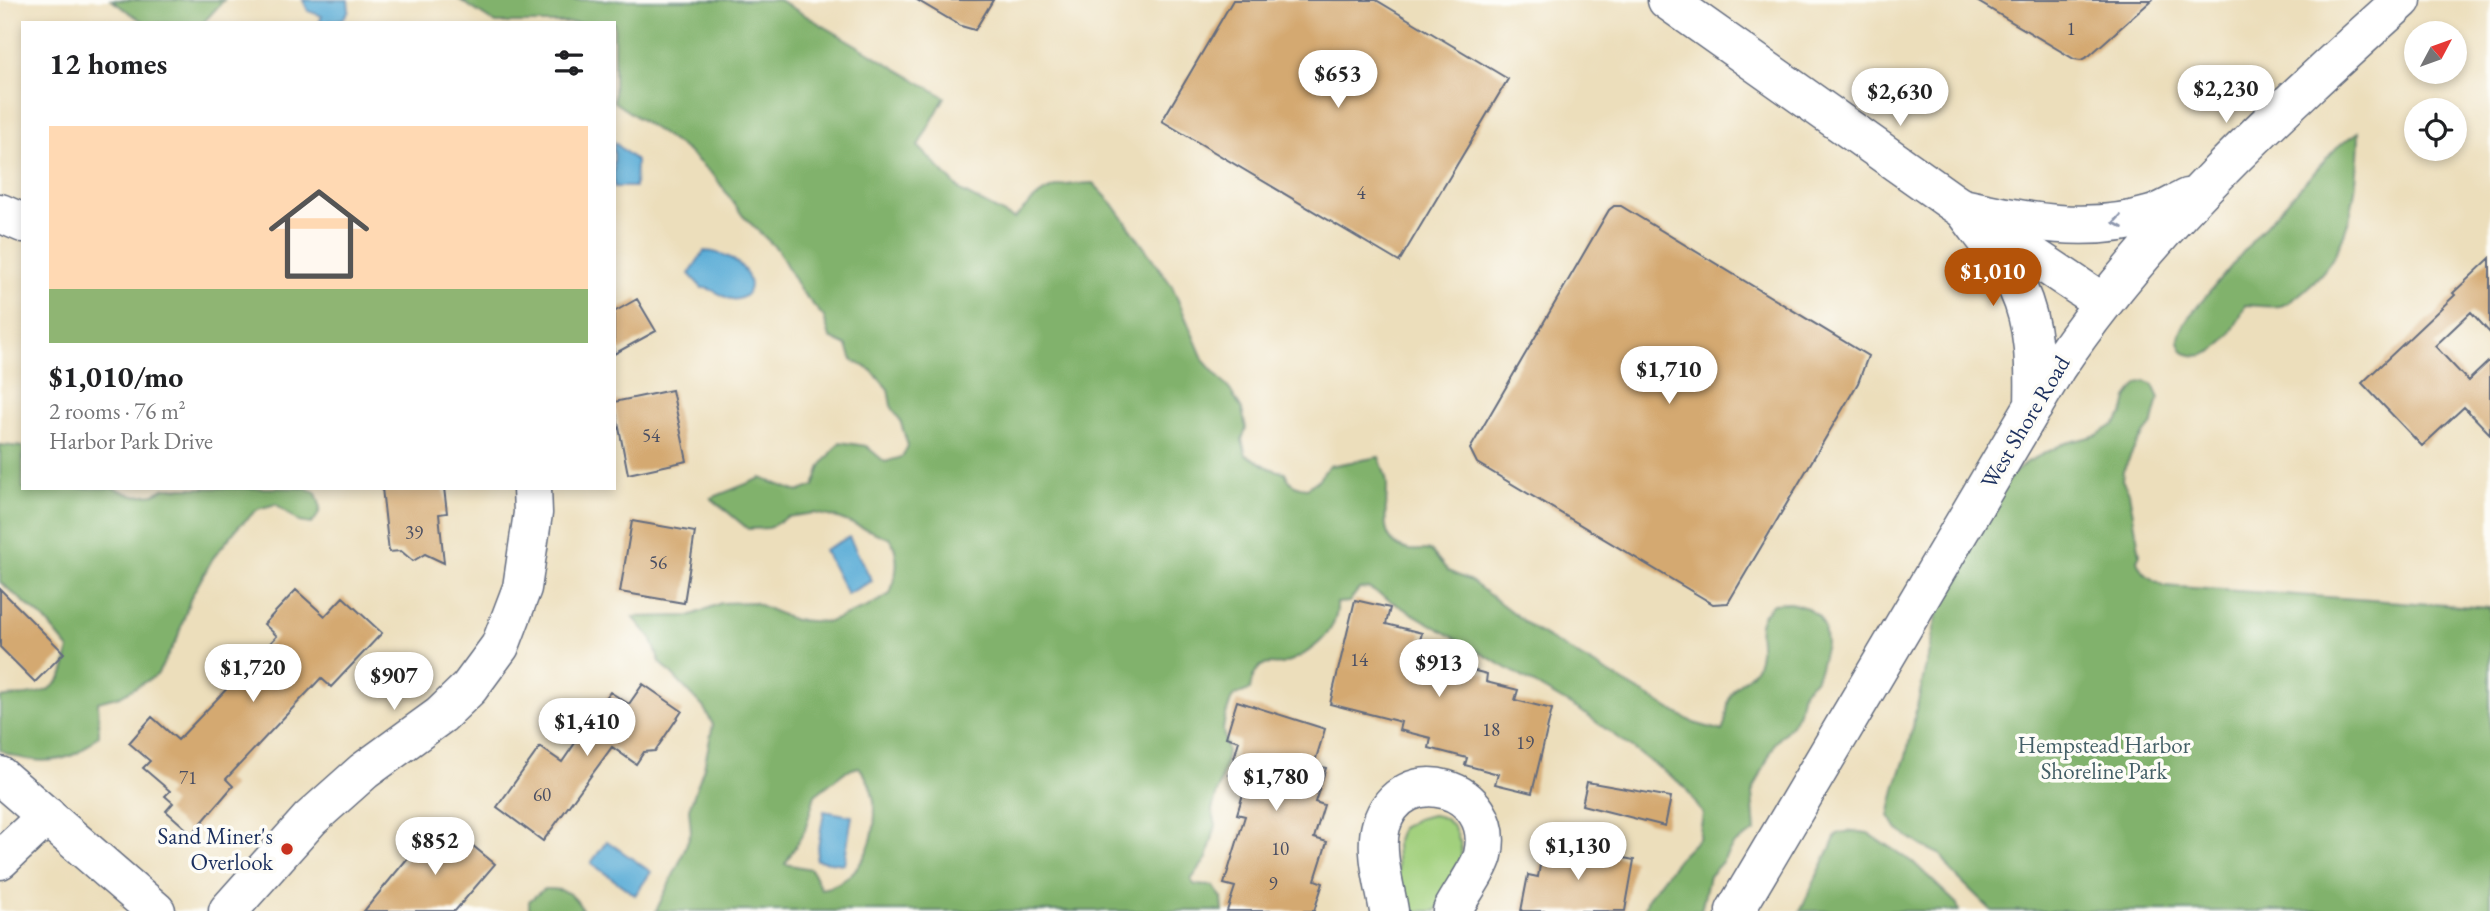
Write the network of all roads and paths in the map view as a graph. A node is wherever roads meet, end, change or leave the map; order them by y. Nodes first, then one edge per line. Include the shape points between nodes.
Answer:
1 (1667, 0) edge
2 (2402, 0) edge
3 (2204, 190) junction
4 (1963, 208) junction
5 (0, 213) edge
6 (21, 222) edge
7 (2102, 302) junction
8 (2034, 406) junction
9 (532, 490) edge
10 (0, 776) edge
11 (47, 816) junction
12 (0, 860) edge
13 (156, 911) edge
14 (228, 911) edge
15 (1389, 911) edge
16 (1452, 911) edge
17 (1735, 911) edge

1 - 4 street
2 - 3 street, West Shore Road
3 -> 4 street via 2154,214 2116,223 2071,226
3 - 7 street, West Shore Road
4 - 7 street
4 - 8 street via 2018,288 2032,339
5 - 6 street
7 - 8 street, West Shore Road
8 - 17 street, West Shore Road
9 - 14 street via 522,588 500,646 442,715 364,771 310,819
10 - 11 street
11 - 12 street
11 - 13 street
15 - 16 street via 1380,828 1390,804 1416,789 1442,786 1464,797 1484,835 1483,856

